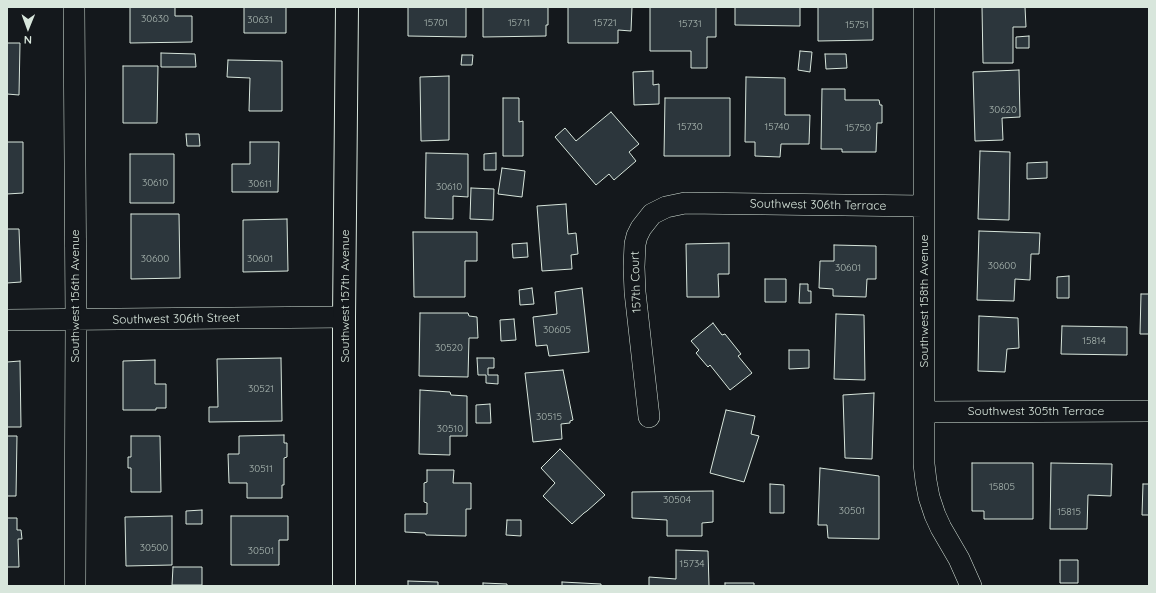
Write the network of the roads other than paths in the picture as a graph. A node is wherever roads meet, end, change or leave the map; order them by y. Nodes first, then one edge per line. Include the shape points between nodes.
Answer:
1 (74, 7) edge
2 (347, 7) edge
3 (924, 7) edge
4 (712, 204) joint
5 (923, 206) junction
6 (344, 317) junction
7 (7, 320) edge
8 (76, 320) junction
9 (1149, 411) edge
10 (924, 412) junction
11 (649, 417) dead end
12 (74, 586) edge
13 (344, 586) edge
14 (971, 586) edge

1 - 8 street, Southwest 156th Avenue
2 - 6 street, Southwest 157th Avenue
3 - 5 street, Southwest 158th Avenue
4 - 5 street, Southwest 306th Terrace
4 - 11 street, 157th Court via 666,207 652,214 637,236 635,292
5 - 10 street, Southwest 158th Avenue
6 - 8 street, Southwest 306th Street
6 - 13 street, Southwest 157th Avenue
7 - 8 street, Southwest 306th Street
8 - 12 street, Southwest 156th Avenue
9 - 10 street, Southwest 305th Terrace
10 - 14 street, Southwest 158th Avenue via 924,464 929,498 941,528

